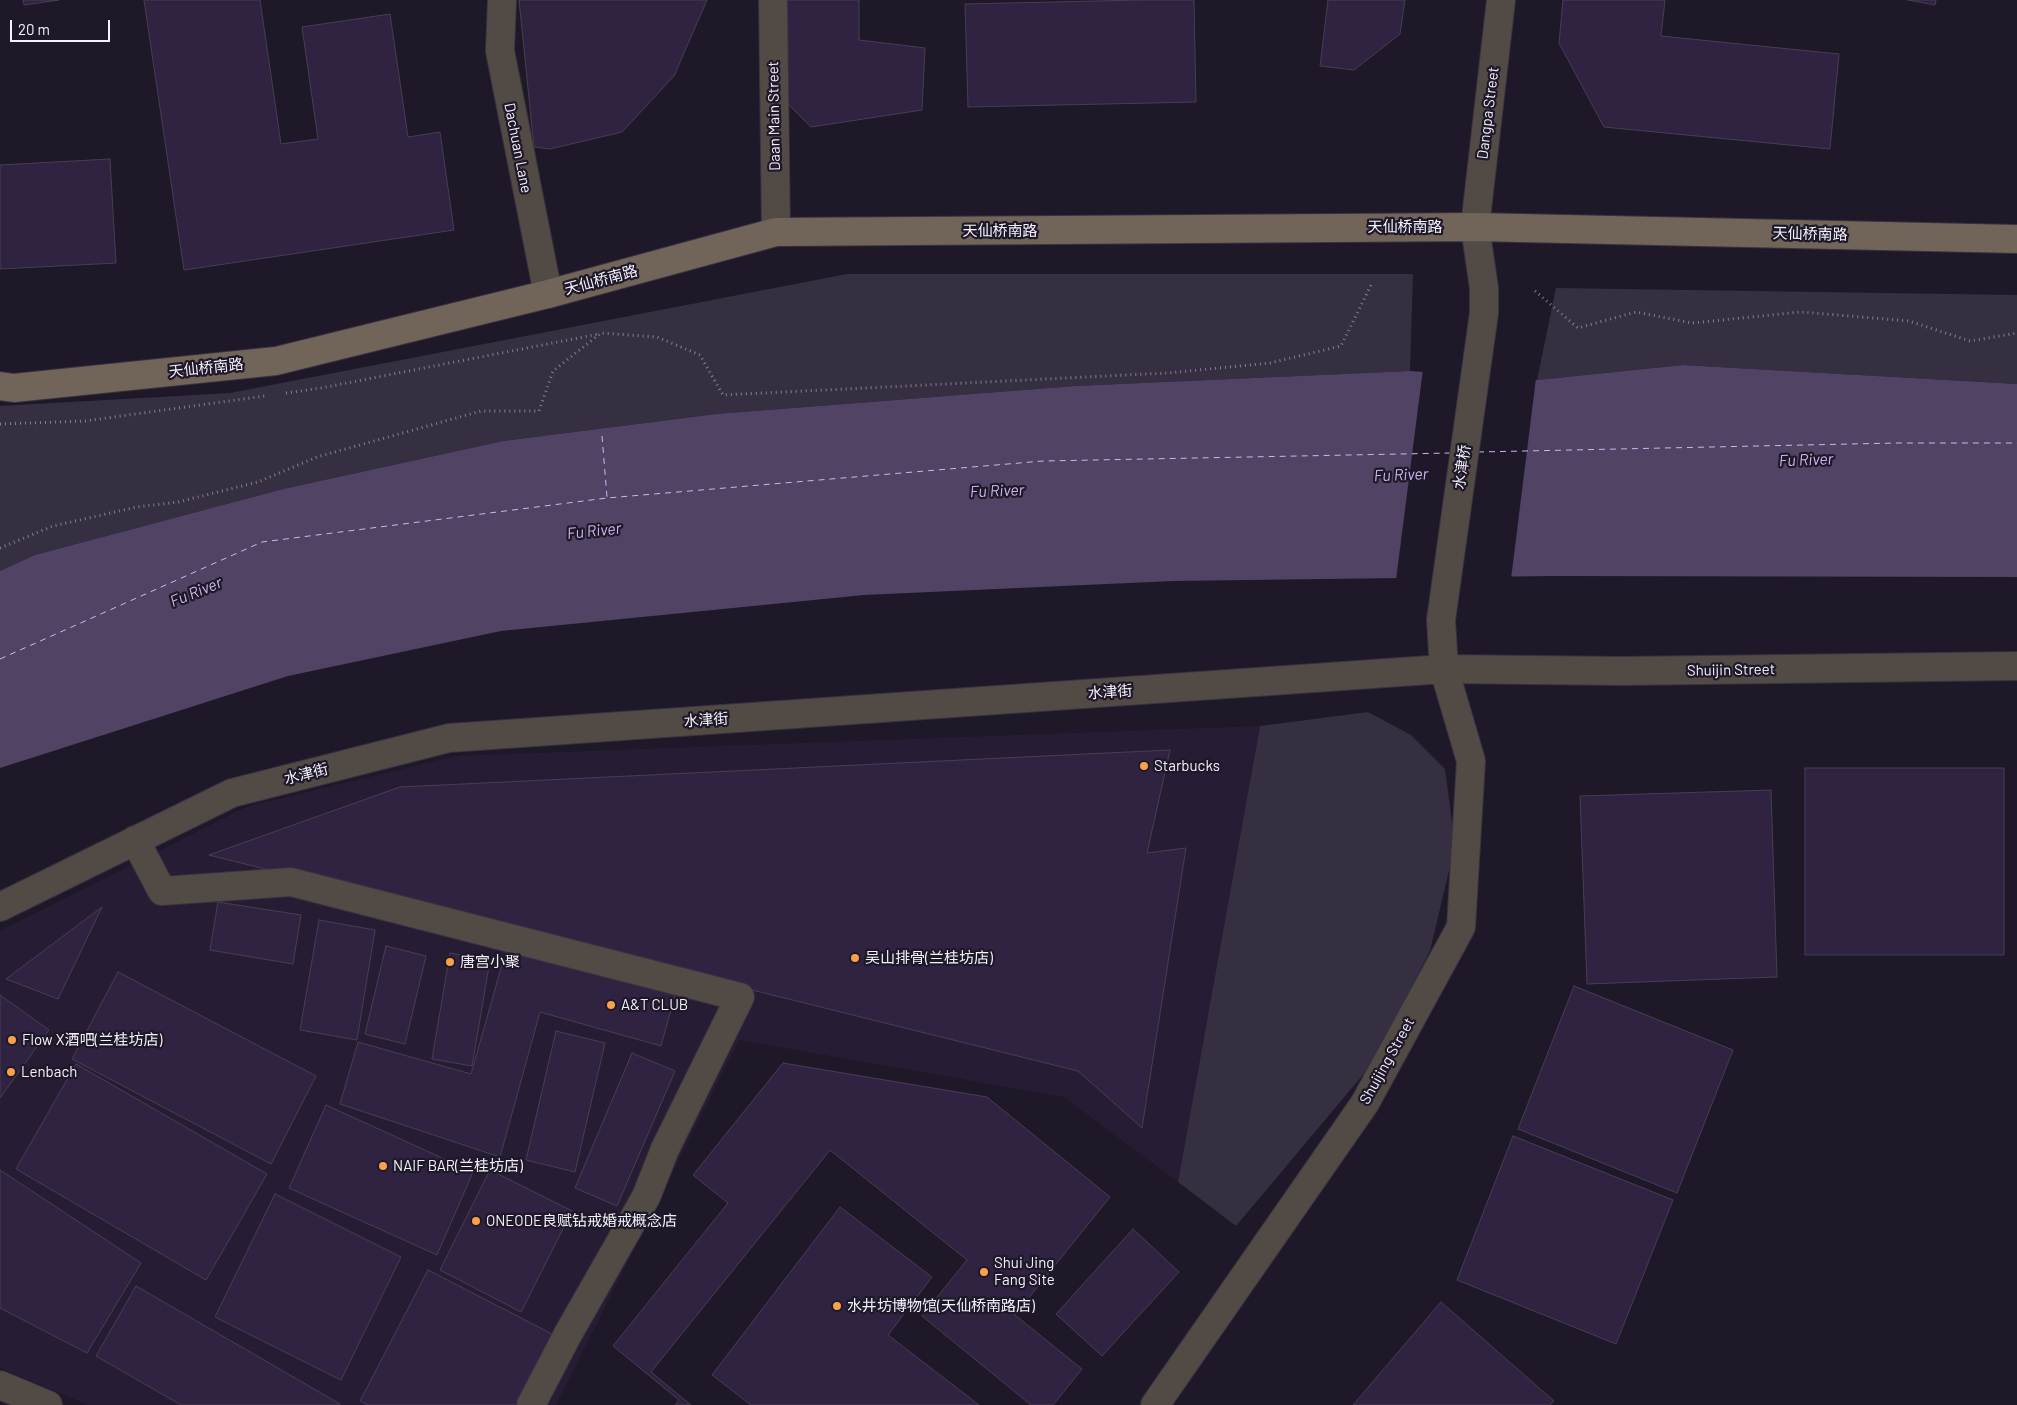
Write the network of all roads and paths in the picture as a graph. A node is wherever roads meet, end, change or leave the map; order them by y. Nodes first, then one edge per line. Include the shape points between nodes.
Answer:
1 (502, 0) edge
2 (773, 0) edge
3 (1501, 0) edge
4 (1475, 227) junction
5 (776, 232) junction
6 (2017, 239) edge
7 (1371, 285) dead end
8 (1535, 291) dead end
9 (548, 294) junction
10 (1484, 313) joint
11 (2017, 333) edge
12 (0, 386) edge
13 (0, 548) edge
14 (2017, 666) edge
15 (1444, 669) junction
16 (135, 840) junction
17 (0, 906) edge
18 (0, 1385) edge
19 (48, 1405) edge
20 (531, 1405) edge
21 (1155, 1405) edge

1 - 9 street, Dachuan Lane via 500,51
2 - 5 street, Daan Main Street
3 - 4 street, Dangpa Street
4 - 5 main road, 天仙桥南路
4 - 6 main road, 天仙桥南路
4 - 10 street, Dangpa Street via 1484,288
5 - 9 main road, 天仙桥南路
7 - 13 path via 1341,346 1270,362 1168,373 722,395 700,355 657,337 601,334 553,371 539,410 481,411 317,457 258,482 178,502 137,507 53,526
8 - 11 path via 1578,328 1636,312 1692,323 1801,312 1909,321 1970,341
9 - 12 main road, 天仙桥南路 via 276,361 14,388
10 - 15 street, 水津桥 via 1441,620
14 - 15 street, Shuijin Street via 1622,671
15 - 16 street, 水津街 via 449,738 232,793
15 - 21 street, Shuijing Street via 1471,760 1461,927 1365,1104
16 - 17 street, 水津街
16 - 20 street via 162,891 291,882 740,997 665,1149 646,1197
18 - 19 street

